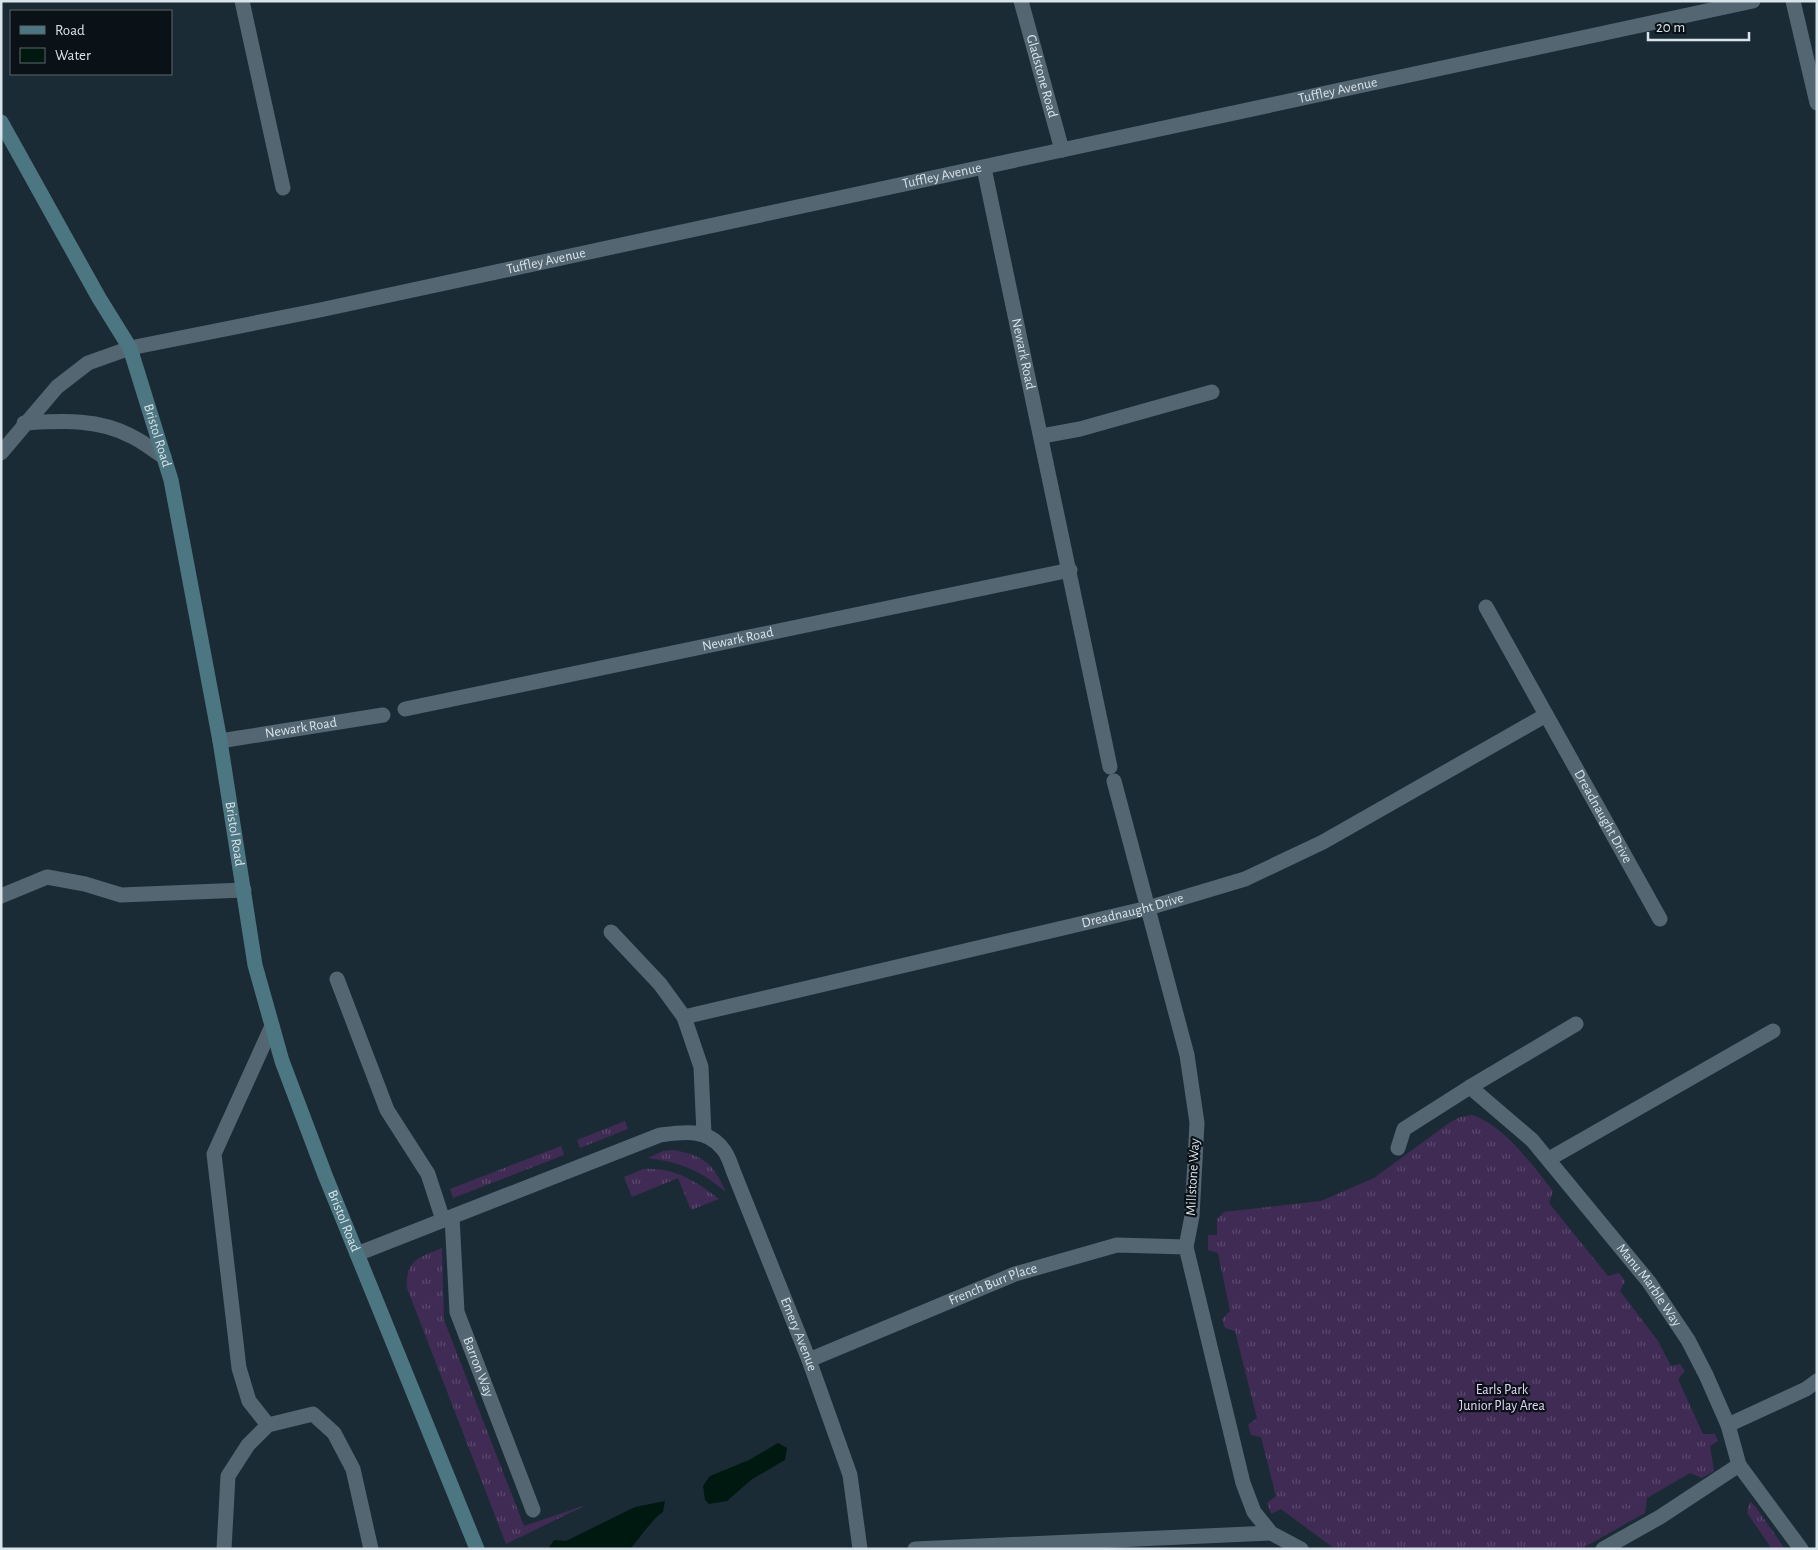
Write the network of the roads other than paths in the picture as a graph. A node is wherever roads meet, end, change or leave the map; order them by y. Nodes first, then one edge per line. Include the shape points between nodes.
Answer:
1 (242, 1) edge
2 (1021, 1) edge
3 (1753, 1) edge
4 (1793, 1) edge
5 (1700, 6) edge
6 (1817, 103) edge
7 (1, 122) edge
8 (1062, 150) junction
9 (984, 168) junction
10 (283, 188) dead end
11 (130, 348) junction
12 (1212, 392) dead end
13 (24, 424) junction
14 (1042, 436) junction
15 (1, 453) edge
16 (164, 457) junction
17 (1070, 570) junction
18 (1486, 607) dead end
19 (405, 709) dead end
20 (383, 715) dead end
21 (1546, 715) junction
22 (220, 741) junction
23 (1112, 774) joint
24 (244, 890) junction
25 (1, 896) edge
26 (1148, 908) junction
27 (1660, 919) dead end
28 (611, 932) dead end
29 (337, 979) dead end
30 (684, 1017) junction
31 (1576, 1024) dead end
32 (272, 1026) junction
33 (1773, 1031) dead end
34 (1470, 1087) junction
35 (704, 1134) junction
36 (1398, 1148) dead end
37 (1549, 1159) junction
38 (448, 1218) junction
39 (1186, 1247) junction
40 (357, 1254) junction
41 (809, 1360) junction
42 (1817, 1381) edge
43 (268, 1425) junction
44 (1728, 1425) junction
45 (1739, 1465) junction
46 (533, 1510) dead end
47 (1271, 1533) junction
48 (224, 1549) edge
49 (372, 1549) edge
50 (477, 1549) edge
51 (860, 1549) edge
52 (915, 1549) edge
53 (1301, 1549) edge
54 (1603, 1549) edge
55 (1801, 1549) edge

1 - 10 street
2 - 8 street, Gladstone Road
3 - 5 street, Tuffley Avenue
4 - 6 street
5 - 8 street, Tuffley Avenue
7 - 11 street, Bristol Road
8 - 9 street, Tuffley Avenue
9 - 11 street, Tuffley Avenue
9 - 14 street, Newark Road
11 - 13 street, Tuffley Avenue via 88,363 57,387
11 - 16 street, Bristol Road
12 - 14 street via 1080,429
13 - 15 street, Tuffley Avenue
13 - 16 street via 72,420 109,427 132,436
14 - 17 street, Newark Road
16 - 22 street, Bristol Road
17 - 19 street, Newark Road
17 - 23 street, Newark Road
18 - 21 street, Dreadnaught Drive
20 - 22 street, Newark Road
21 - 26 street, Dreadnaught Drive via 1306,851 1245,879
21 - 27 street, Dreadnaught Drive
22 - 24 street, Bristol Road
23 - 26 street, Millstone Way
24 - 25 street via 121,895 48,877
24 - 32 street, Bristol Road via 255,965
26 - 30 street, Dreadnaught Drive
26 - 39 street, Millstone Way via 1187,1055 1196,1123 1192,1216
28 - 30 street via 654,978
29 - 38 street, Barron Way via 387,1110 428,1174
30 - 35 street via 701,1067
31 - 34 street
32 - 40 street, Bristol Road via 292,1088
32 - 43 street via 214,1154 239,1368 249,1401
33 - 37 street
34 - 36 street via 1404,1129
34 - 37 street, Manu Marble Way via 1519,1127
35 - 38 street via 689,1131 660,1135
35 - 41 street, Emery Avenue via 723,1148
37 - 44 street, Manu Marble Way via 1650,1282 1688,1340
38 - 40 street
38 - 46 street, Barron Way via 457,1312
39 - 41 street, French Burr Place via 1117,1245 1015,1274
39 - 47 street, Millstone Way via 1243,1483 1254,1512
40 - 50 street, Bristol Road
41 - 51 street, Emery Avenue via 850,1475
42 - 44 street
43 - 48 street via 248,1445 228,1476
43 - 49 street via 313,1414 334,1433 353,1469
44 - 45 street, Manu Marble Way
45 - 54 street via 1660,1517
45 - 55 street, Manu Marble Way
47 - 52 street
47 - 53 street, Millstone Way

